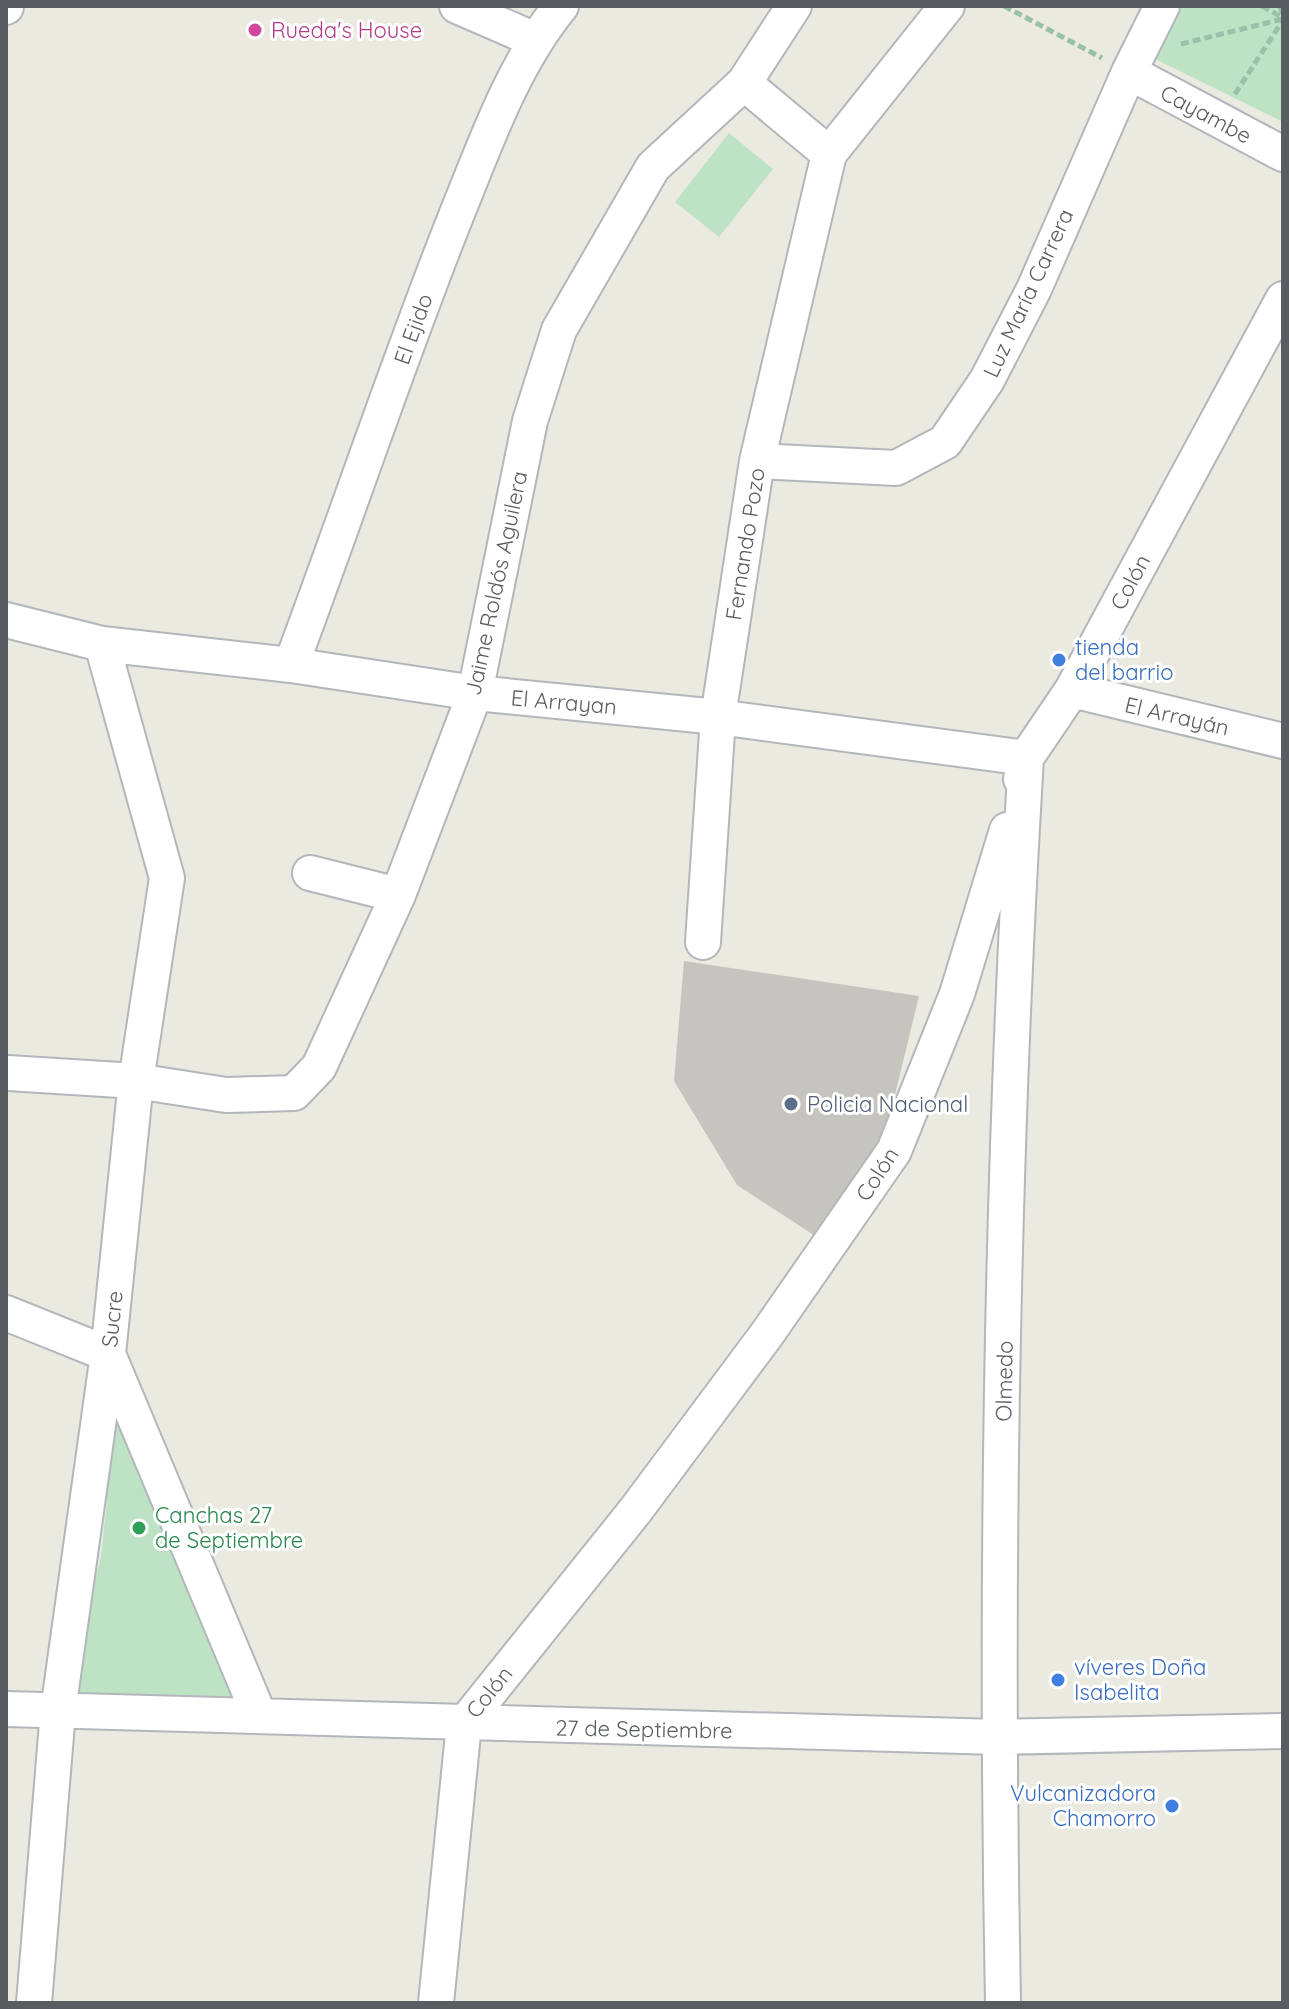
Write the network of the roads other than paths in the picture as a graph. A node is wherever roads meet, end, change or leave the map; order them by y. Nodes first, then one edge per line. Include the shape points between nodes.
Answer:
1 (457, 6) edge
2 (561, 6) edge
3 (794, 6) edge
4 (947, 6) edge
5 (1162, 6) edge
6 (533, 39) junction
7 (1133, 64) junction
8 (744, 83) junction
9 (829, 154) junction
10 (1283, 154) edge
11 (1283, 299) edge
12 (757, 461) junction
13 (6, 620) edge
14 (102, 644) junction
15 (291, 665) junction
16 (1072, 690) junction
17 (475, 693) junction
18 (718, 717) junction
19 (1283, 741) edge
20 (1026, 758) junction
21 (310, 873) dead end
22 (398, 895) junction
23 (703, 942) dead end
24 (957, 994) junction
25 (1011, 1006) junction
26 (8, 1073) edge
27 (136, 1081) junction
28 (6, 1313) edge
29 (108, 1354) junction
30 (6, 1709) edge
31 (58, 1711) junction
32 (259, 1715) junction
33 (464, 1724) junction
34 (1283, 1731) edge
35 (998, 1737) junction
36 (34, 2003) edge
37 (436, 2003) edge
38 (1003, 2003) edge

1 - 6 street
2 - 6 street, El Ejido
3 - 8 street, Jaime Roldós Aguilera
4 - 9 street, Fernando Pozo
5 - 7 street, Luz María Carrera
6 - 15 street, El Ejido via 418,311
7 - 10 street, Cayambe via 1217,121
7 - 12 street, Luz María Carrera via 1034,289 987,380 945,442 896,468
8 - 9 street
8 - 17 street, Jaime Roldós Aguilera via 653,167 559,330 530,421
9 - 12 street, Fernando Pozo
11 - 16 street, Colón
12 - 18 street, Fernando Pozo
13 - 14 street, El Arrayan
14 - 15 street, El Arrayan
14 - 27 street, Sucre via 167,878
15 - 17 street, El Arrayan
16 - 19 street, El Arrayán
16 - 20 street, Colón
17 - 18 street, El Arrayan
17 - 22 street, Jaime Roldós Aguilera
18 - 20 street, El Arrayan
18 - 23 street, Fernando Pozo
20 - 24 street, Colón
20 - 25 street, Olmedo
21 - 22 street
22 - 27 street, Jaime Roldós Aguilera via 319,1067 294,1093 226,1095
24 - 25 street
24 - 33 street, Colón via 894,1151 635,1511
25 - 35 street, Olmedo
26 - 27 street, Jaime Roldós Aguilera
27 - 29 street, Sucre
28 - 29 street
29 - 31 street, Sucre
29 - 32 street
30 - 31 street, 27 de Septiembre
31 - 32 street, 27 de Septiembre
31 - 36 street, Sucre
32 - 33 street, 27 de Septiembre
33 - 35 street, 27 de Septiembre
33 - 37 street, Colón
34 - 35 street, 27 de Septiembre
35 - 38 street, Olmedo

